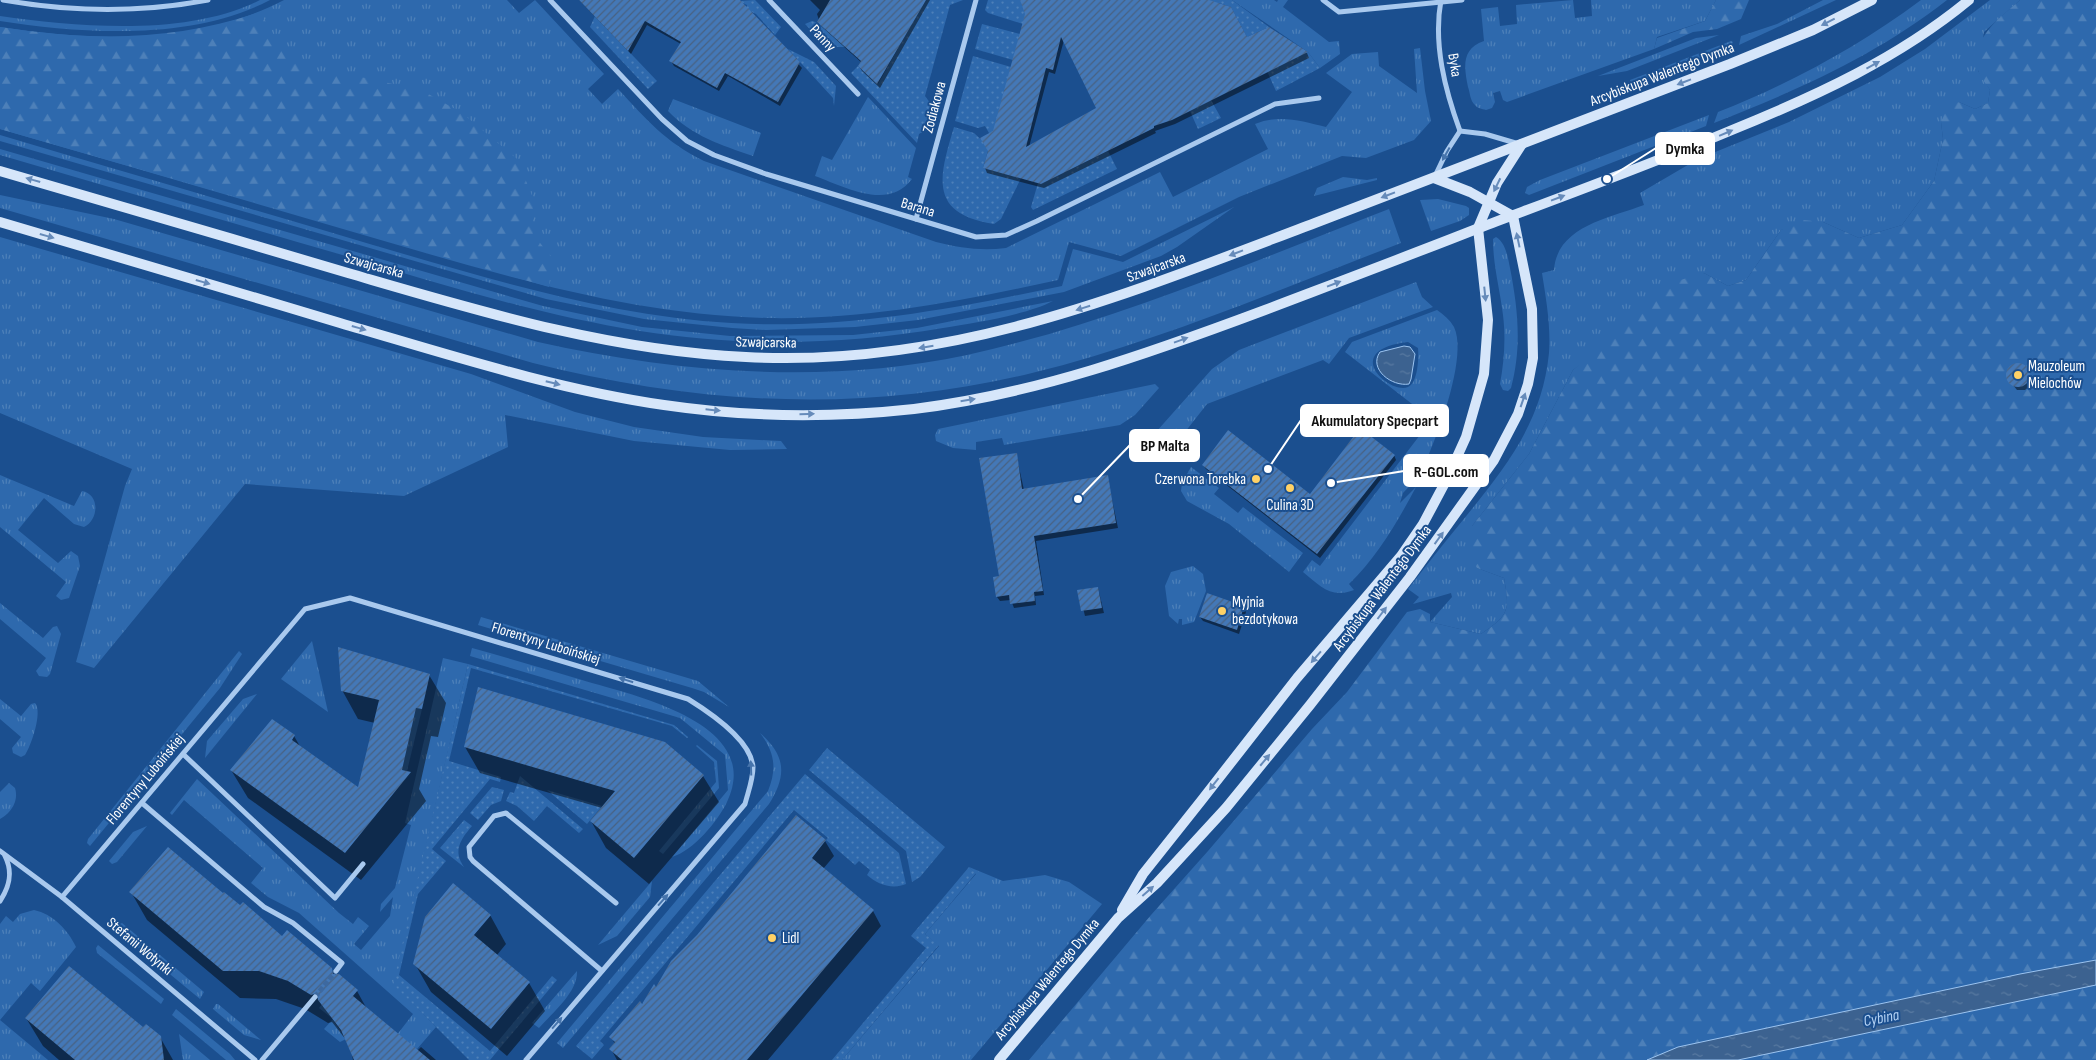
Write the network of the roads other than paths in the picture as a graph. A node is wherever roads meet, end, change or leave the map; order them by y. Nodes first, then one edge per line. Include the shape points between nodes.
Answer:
1 (3, 0) edge
2 (208, 0) edge
3 (550, 0) edge
4 (769, 0) edge
5 (976, 0) edge
6 (1323, 0) edge
7 (1462, 0) edge
8 (1872, 0) edge
9 (1969, 0) edge
10 (1441, 1) edge
11 (858, 94) dead end
12 (1319, 98) dead end
13 (1460, 131) junction
14 (1522, 144) junction
15 (0, 170) edge
16 (1434, 178) junction
17 (1489, 203) junction
18 (1513, 216) junction
19 (916, 219) junction
20 (0, 222) edge
21 (1478, 228) junction
22 (183, 754) junction
23 (142, 803) junction
24 (2, 853) edge
25 (363, 864) dead end
26 (62, 897) junction
27 (0, 901) edge
28 (616, 904) dead end
29 (1118, 918) junction
30 (602, 970) junction
31 (336, 971) dead end
32 (315, 997) tunnel mouth
33 (255, 1060) edge
34 (262, 1060) edge
35 (526, 1060) edge
36 (999, 1060) edge

1 - 2 street via 54,7 133,10 167,8
3 - 19 street, Barana via 688,141 714,156 766,174
4 - 11 street, Panny
5 - 19 street, Zodiakowa
6 - 10 street via 1339,12
7 - 10 street
8 -> 14 street, Arcybiskupa Walentego Dymka via 1766,50
18 -> 9 street via 1808,99 1891,55
10 - 13 street, Byka via 1438,28 1441,60 1451,108
12 - 19 street, Barana via 1275,104 1006,235 976,237
13 - 14 street
13 -> 16 street
14 - 16 street, Szwajcarska
14 -> 17 street, Arcybiskupa Walentego Dymka
16 -> 15 street, Szwajcarska via 1147,287 1046,320 962,341 916,348 786,358 691,354 559,331
16 - 17 street
17 - 18 street
17 - 21 street, Arcybiskupa Walentego Dymka
18 - 21 street
29 -> 18 street, Arcybiskupa Walentego Dymka via 1157,883 1226,808 1310,705 1470,496 1506,438 1528,384 1534,334 1531,300
20 -> 21 street via 487,365 569,386 666,405 800,414 914,409 1035,387 1136,357
21 -> 29 street, Arcybiskupa Walentego Dymka via 1488,320 1484,374 1466,437 1447,479 1401,556 1297,678 1206,793 1143,874
22 - 23 street, Florentyny Luboińskiej
22 - 25 street via 335,898
30 -> 22 street, Florentyny Luboińskiej via 745,804 753,766 748,750 716,717 688,699 350,598 305,609
23 - 26 street, Florentyny Luboińskiej
23 - 31 street via 264,906 293,922 342,964
24 - 26 street, Stefanii Wołynki
24 - 27 street via 10,866 10,877 7,891
26 - 33 street, Stefanii Wołynki
28 - 30 street via 506,813 494,816 469,847 473,861
29 - 36 street, Arcybiskupa Walentego Dymka
35 -> 30 street, Florentyny Luboińskiej
32 - 34 street

